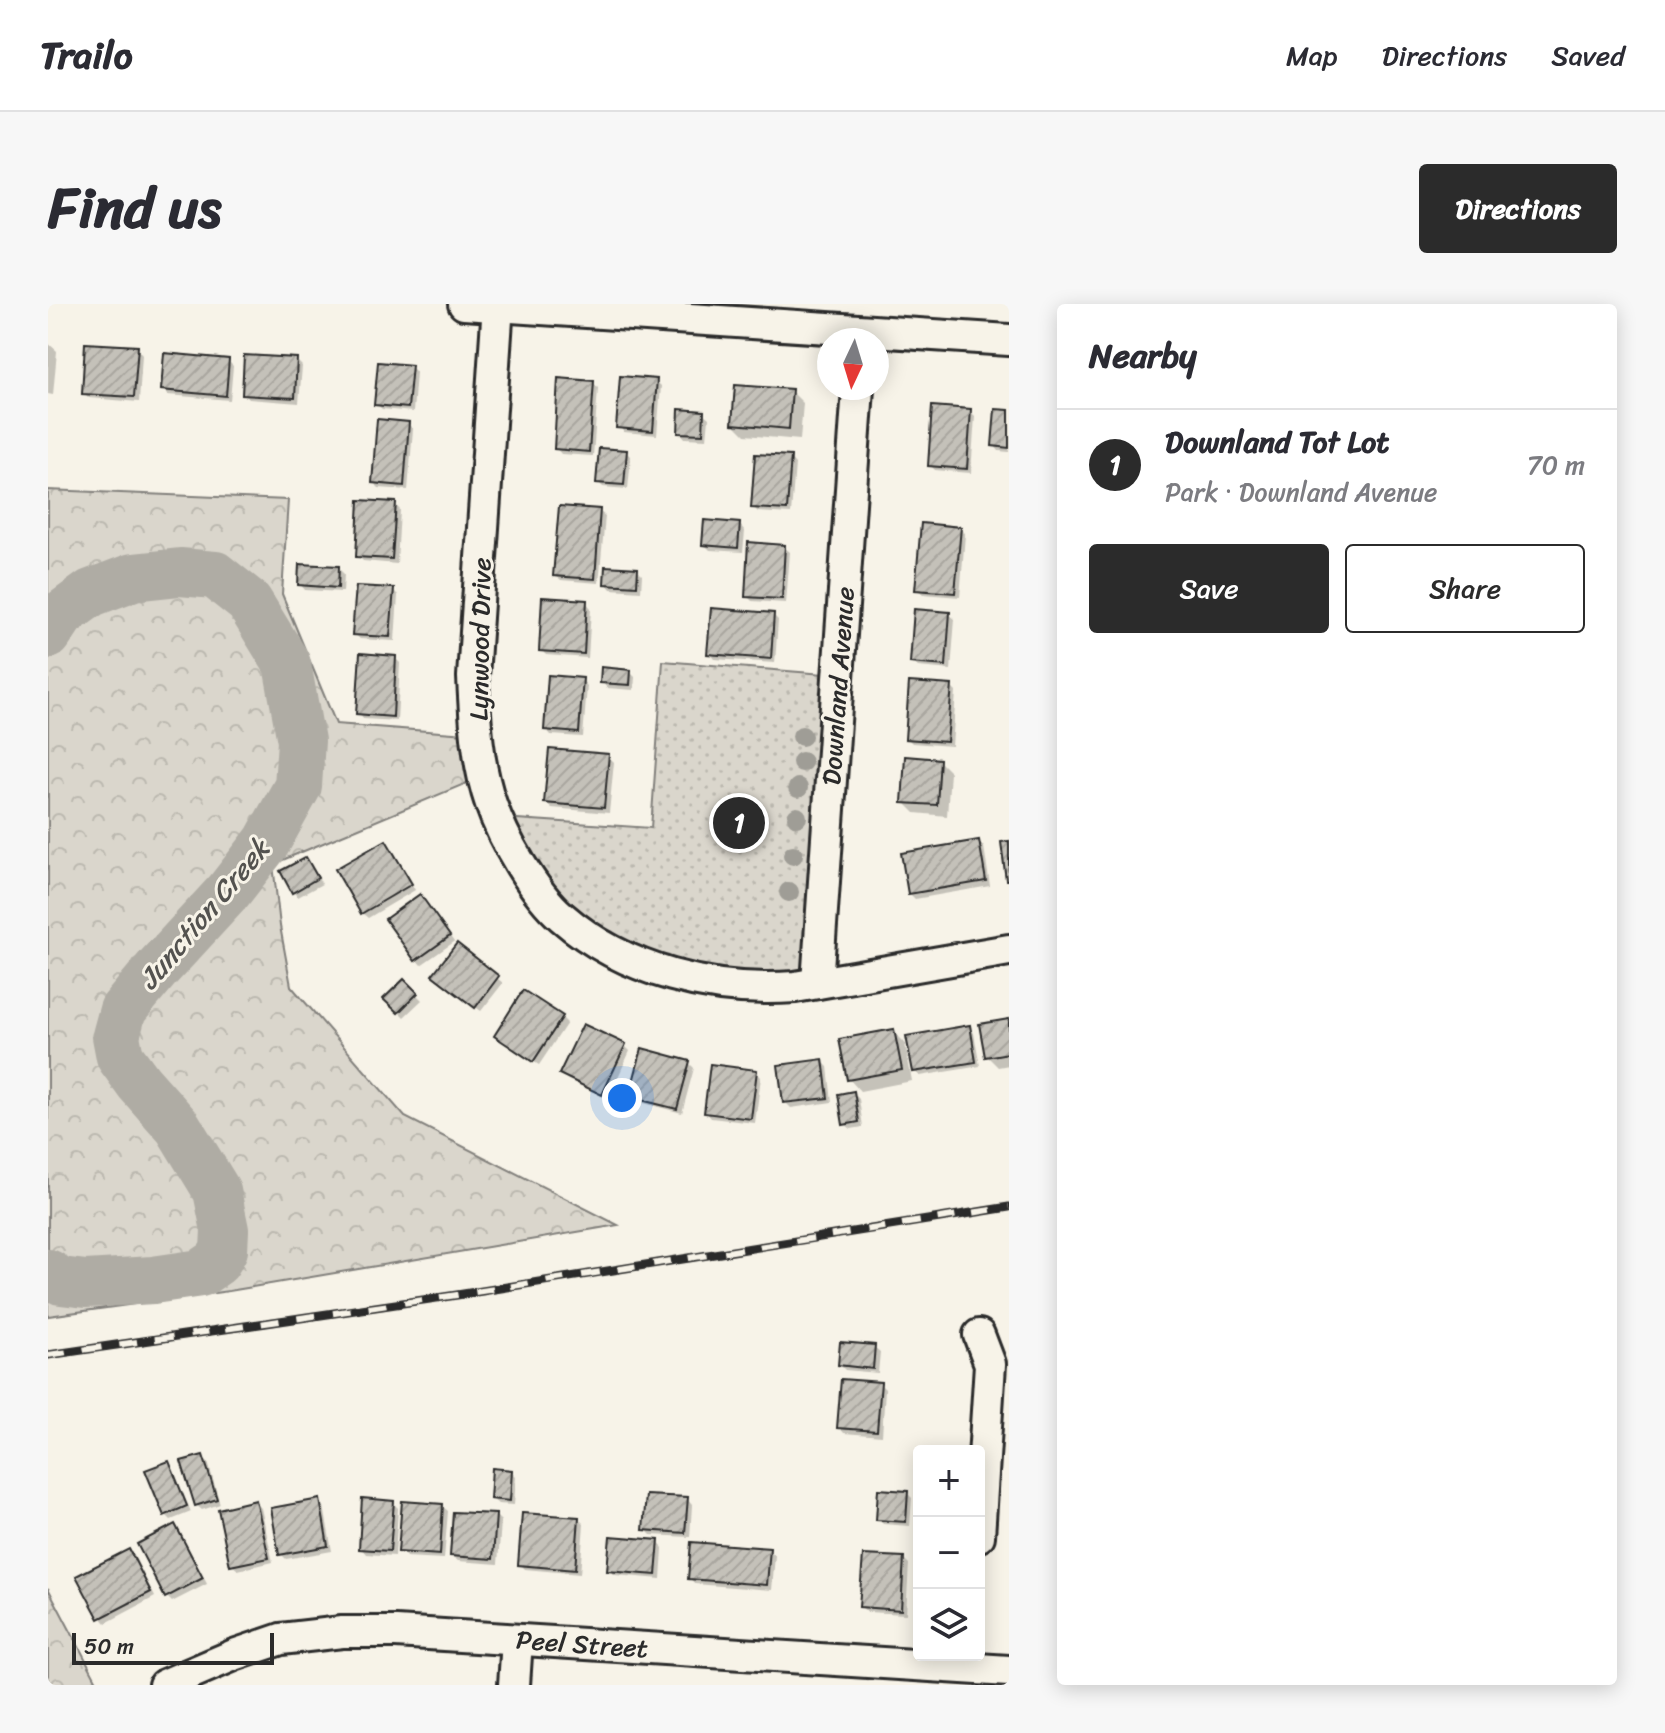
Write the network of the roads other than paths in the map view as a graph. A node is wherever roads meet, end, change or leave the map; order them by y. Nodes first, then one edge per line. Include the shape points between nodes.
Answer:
1 (464, 304) edge
2 (498, 305) edge
3 (862, 325) edge
4 (1009, 340) edge
5 (857, 400) edge
6 (1009, 950) edge
7 (817, 983) junction
8 (979, 1335) dead end
9 (980, 1517) edge
10 (517, 1640) junction
11 (970, 1669) edge
12 (1009, 1671) edge
13 (164, 1685) edge
14 (514, 1685) edge

1 - 2 street
2 - 3 street
2 - 7 street, Lynwood Drive via 473,677 480,756 491,803 508,840 560,916 628,959 677,977 723,985 766,989
3 - 4 street
5 - 7 street, Downland Avenue
6 - 7 street, Lynwood Drive
8 - 9 street via 990,1364
10 - 11 street, Peel Street
10 - 13 street, Peel Street via 396,1632 281,1639
10 - 14 street
11 - 12 street, Peel Street

